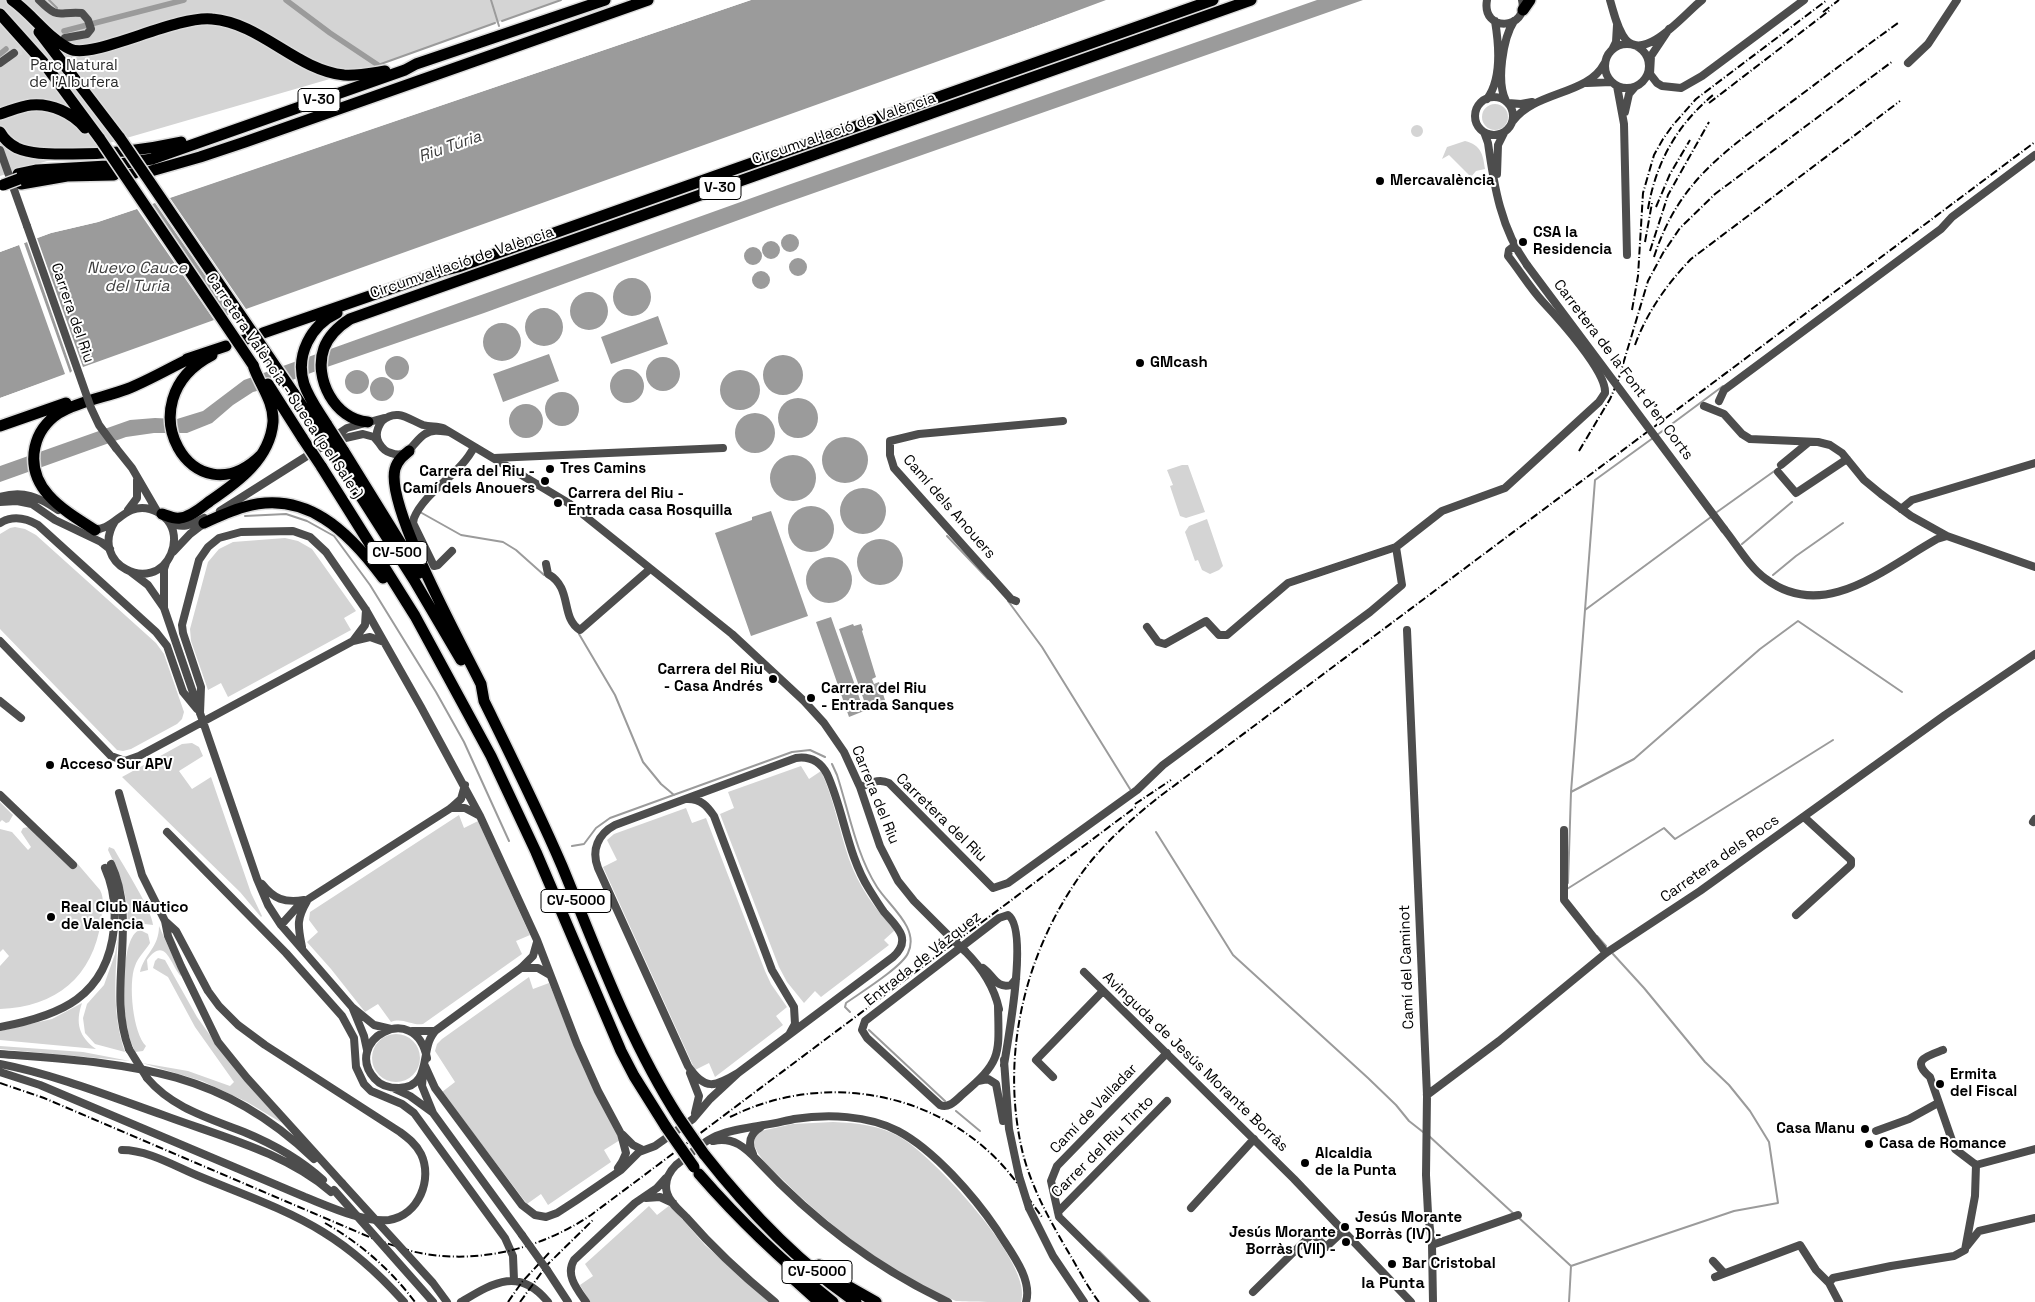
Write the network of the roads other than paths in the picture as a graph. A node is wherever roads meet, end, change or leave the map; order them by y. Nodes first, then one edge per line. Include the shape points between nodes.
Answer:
1 (12, 0) edge
2 (39, 0) edge
3 (605, 0) edge
4 (648, 0) edge
5 (1213, 0) edge
6 (1251, 0) edge
7 (1487, 0) edge
8 (1530, 0) edge
9 (1610, 0) edge
10 (1702, 0) edge
11 (1804, 0) edge
12 (1957, 0) edge
13 (1522, 5) edge
14 (0, 14) edge
15 (1495, 21) junction
16 (1514, 21) junction
17 (1617, 23) junction
18 (1669, 29) junction
19 (65, 38) dead end
20 (1634, 45) junction
21 (14, 53) tunnel mouth
22 (1607, 58) junction
23 (0, 63) edge
24 (1908, 63) dead end
25 (416, 64) junction
26 (1649, 67) junction
27 (1582, 83) junction
28 (1614, 84) junction
29 (1635, 87) junction
30 (1000, 88) junction
31 (1487, 99) junction
32 (1538, 100) junction
33 (1507, 102) junction
34 (0, 114) edge
35 (1513, 121) junction
36 (1624, 124) junction
37 (0, 132) edge
38 (1484, 132) junction
39 (1504, 133) junction
40 (222, 134) junction
41 (97, 140) junction
42 (796, 148) junction
43 (0, 150) edge
44 (2035, 156) edge
45 (0, 165) edge
46 (151, 171) dead end
47 (114, 175) dead end
48 (8, 183) edge
49 (1498, 196) junction
50 (1514, 246) junction
51 (1626, 255) dead end
52 (458, 267) junction
53 (262, 334) dead end
54 (193, 357) junction
55 (273, 399) junction
56 (1719, 401) dead end
57 (1704, 406) dead end
58 (386, 418) junction
59 (410, 419) junction
60 (1062, 421) dead end
61 (368, 422) junction
62 (0, 426) edge
63 (322, 428) junction
64 (448, 432) junction
65 (1809, 442) junction
66 (379, 444) junction
67 (412, 447) junction
68 (474, 447) junction
69 (723, 448) dead end
70 (318, 449) junction
71 (262, 454) junction
72 (492, 458) junction
73 (1847, 459) junction
74 (2035, 463) edge
75 (136, 475) junction
76 (0, 497) edge
77 (0, 502) edge
78 (224, 509) junction
79 (1901, 509) junction
80 (126, 512) junction
81 (162, 515) junction
82 (115, 521) junction
83 (204, 522) junction
84 (0, 523) edge
85 (95, 530) junction
86 (1947, 536) junction
87 (1396, 547) junction
88 (110, 548) junction
89 (452, 551) dead end
90 (169, 558) junction
91 (546, 564) dead end
92 (2035, 567) edge
93 (650, 568) junction
94 (131, 572) junction
95 (1016, 601) dead end
96 (164, 608) junction
97 (366, 610) junction
98 (1147, 627) dead end
99 (1407, 630) dead end
100 (353, 641) junction
101 (0, 642) edge
102 (384, 642) junction
103 (2035, 654) edge
104 (440, 660) junction
105 (0, 701) edge
106 (484, 701) junction
107 (200, 713) junction
108 (20, 718) dead end
109 (203, 722) junction
110 (498, 769) joint
111 (465, 785) junction
112 (860, 786) junction
113 (119, 793) dead end
114 (0, 795) edge
115 (686, 799) junction
116 (451, 808) junction
117 (480, 816) junction
118 (1804, 817) junction
119 (1564, 830) dead end
120 (167, 832) dead end
121 (73, 865) dead end
122 (258, 879) junction
123 (308, 900) junction
124 (1796, 916) dead end
125 (165, 921) junction
126 (281, 925) junction
127 (537, 940) junction
128 (302, 948) junction
129 (1606, 953) junction
130 (974, 961) junction
131 (521, 968) junction
132 (1084, 972) dead end
133 (1017, 975) junction
134 (551, 976) junction
135 (1103, 991) junction
136 (998, 1006) junction
137 (352, 1007) junction
138 (0, 1027) edge
139 (391, 1029) junction
140 (407, 1030) junction
141 (434, 1031) junction
142 (788, 1036) junction
143 (1943, 1050) dead end
144 (1166, 1053) junction
145 (0, 1054) edge
146 (367, 1056) junction
147 (0, 1064) edge
148 (425, 1065) junction
149 (1004, 1065) junction
150 (688, 1066) junction
151 (0, 1072) edge
152 (738, 1074) junction
153 (1052, 1077) dead end
154 (977, 1082) junction
155 (388, 1087) junction
156 (1427, 1095) junction
157 (1167, 1101) dead end
158 (1938, 1104) junction
159 (434, 1113) junction
160 (683, 1121) junction
161 (764, 1126) junction
162 (1876, 1131) dead end
163 (621, 1134) junction
164 (1254, 1139) junction
165 (1011, 1144) junction
166 (703, 1149) junction
167 (2035, 1149) edge
168 (122, 1150) dead end
169 (643, 1150) junction
170 (755, 1158) junction
171 (1976, 1165) junction
172 (697, 1170) junction
173 (668, 1175) junction
174 (610, 1177) junction
175 (337, 1188) junction
176 (642, 1198) junction
177 (673, 1203) junction
178 (1191, 1208) dead end
179 (1058, 1212) junction
180 (1516, 1216) dead end
181 (2035, 1218) edge
182 (1343, 1230) junction
183 (780, 1239) junction
184 (1432, 1245) junction
185 (1965, 1250) junction
186 (1713, 1261) dead end
187 (1724, 1273) junction
188 (1715, 1277) dead end
189 (514, 1280) junction
190 (1829, 1283) junction
191 (1253, 1292) dead end
192 (404, 1302) edge
193 (433, 1302) edge
194 (448, 1302) edge
195 (461, 1302) edge
196 (548, 1302) edge
197 (568, 1302) edge
198 (586, 1302) edge
199 (776, 1302) edge
200 (819, 1302) edge
201 (833, 1302) edge
202 (856, 1302) edge
203 (876, 1302) edge
204 (948, 1302) edge
205 (1026, 1302) edge
206 (1084, 1302) edge
207 (1145, 1302) edge
208 (1411, 1302) edge
209 (1433, 1302) edge
210 (1839, 1302) edge

1 - 25 highway via 73,51 91,50 173,24 212,18 240,26 322,69 343,75 364,75
1 - 63 highway, Carretera València - Sueca (pel Saler), bridge via 120,138 293,392
2 - 19 street via 59,15 82,13 88,20 91,29 87,34
3 - 25 highway, V-30
4 - 46 highway, V-30 via 245,142
5 - 42 highway, Circumval·lació de València / V-30
6 - 30 highway, Circumval·lació de València / V-30
7 - 15 street via 1487,12
8 - 13 highway
9 - 17 street
10 - 18 street
11 - 26 street via 1681,88 1657,83
12 - 24 street via 1928,44
13 - 16 street
14 - 41 highway, Carretera València - Sueca (pel Saler) via 42,62
15 - 16 street via 1505,24
15 - 31 street via 1498,39 1495,84
16 - 33 street via 1503,56 1501,87
17 - 20 street via 1626,40
17 - 22 street via 1616,42
18 - 20 street via 1648,45
18 - 26 street via 1653,51
20 - 22 street via 1617,46
20 - 26 street via 1644,52
21 - 23 street
22 - 27 street via 1600,71
22 - 28 street via 1605,70
25 - 40 highway, V-30
26 - 29 street via 1645,79
27 - 28 street
27 - 32 street
28 - 29 street via 1628,89
28 - 36 street
29 - 36 street via 1627,102
30 - 42 highway
30 - 61 highway, Circumval·lació de València / V-30 via 350,319 338,327 325,345 322,373 328,392 341,410 354,419
31 - 33 street via 1497,97
31 - 38 street via 1479,105 1475,115
32 - 33 street via 1521,104
32 - 35 street via 1522,110
33 - 35 street via 1513,111
34 - 41 highway via 31,105 52,106 70,114
35 - 39 street
36 - 51 street
37 - 40 highway via 9,143 24,150 80,154 117,154
38 - 39 street via 1494,136
38 - 49 street, Carretera de la Font d'en Corts
39 - 49 street, Carretera de la Font d'en Corts via 1497,151
40 - 48 highway, V-30 via 152,158 131,170 47,169
41 - 55 highway, Carretera València - Sueca (pel Saler), bridge via 253,365
42 - 52 highway, Circumval·lació de València / V-30
43 - 48 street, Carrera del Riu
44 - 56 street via 1724,390
45 - 48 street
47 - 48 highway via 67,176
48 - 75 street, Carrera del Riu, bridge via 27,226 91,408 99,425
49 - 50 street, Carretera de la Font d'en Corts
50 - 86 street, Carretera de la Font d'en Corts, bridge via 1724,529 1765,579 1804,596 1829,595 1852,588
50 - 87 street via 1508,256 1598,372 1605,393 1505,488 1442,511
52 - 53 highway, Circumval·lació de València / V-30
52 - 63 highway via 443,276 328,317 312,333 304,350 303,380
54 - 62 highway
54 - 71 highway via 228,346 198,363 178,389 170,430 182,455 202,470 228,474 243,469
54 - 85 highway via 128,388 58,414 41,431 34,461 36,476 43,490 52,501
55 - 71 highway via 269,440
55 - 104 highway, Carretera València - Sueca (pel Saler) / CV-500, bridge via 304,439
57 - 65 street via 1724,414 1750,439
58 - 59 street via 396,414
58 - 61 street
58 - 66 street via 378,430
59 - 64 street, Carrera del Riu
59 - 67 street via 417,430
60 - 95 street, Camí dels Anouers via 919,434 890,442 894,468
61 - 70 street via 342,431
63 - 106 highway, bridge via 423,581
64 - 67 street via 428,432
64 - 68 street, Carrera del Riu
65 - 73 street via 1830,445
65 - 73 street via 1779,468 1796,493
66 - 67 street via 394,454
66 - 70 street via 370,436 358,434
67 - 106 highway via 394,471 400,506 420,560 481,684
68 - 72 street, Carrera del Riu
68 - 89 street via 414,518 413,523 434,566
69 - 72 street
70 - 78 street
71 - 81 highway via 235,483 190,514 177,518
72 - 93 street, Carrera del Riu via 570,504
73 - 79 street via 1864,480
74 - 79 street via 1912,500
75 - 80 street via 138,494
75 - 81 street, Carrera del Riu
76 - 85 street via 16,494 34,496
77 - 88 street via 32,504 55,520
78 - 81 street via 184,526 175,525
78 - 83 street
79 - 86 street
80 - 81 street via 138,508
80 - 82 street
81 - 90 street via 174,537
82 - 85 street via 106,528
82 - 88 street via 110,531
83 - 90 street
83 - 104 highway via 237,509 265,503 285,504 327,519 345,533 370,562
84 - 107 street via 23,518 38,525 156,632 167,646 183,692
86 - 92 street
87 - 98 street via 1288,584 1227,635 1219,635 1206,621 1165,644 1158,642
87 - 112 street, Carretera del Riu via 1402,585 1348,630 1323,645 1163,765 1137,790 998,888 993,888 890,783 883,780
88 - 94 street via 115,560
90 - 94 street via 152,572
90 - 96 street via 164,569
91 - 93 street via 548,574 560,583 572,623 580,630
93 - 112 street, Carrera del Riu via 732,634 804,701 844,752
94 - 96 street via 148,585
96 - 107 street
97 - 100 street via 365,625
97 - 102 street
97 - 107 street via 326,552 305,534 285,530 241,532 219,538 199,560 182,620 183,634 201,687
99 - 156 street, Camí del Caminot
100 - 102 street via 370,637
100 - 109 street
101 - 109 street via 115,759 131,759
102 - 111 street
103 - 118 street, Carretera dels Rocs
104 - 110 highway, Carretera València - Sueca (pel Saler) / CV-500
105 - 108 street
106 - 160 highway, CV-5000 via 552,844 634,1036 667,1100
107 - 109 street
109 - 122 street
110 - 172 highway, CV-5000, bridge via 621,1051 666,1127
111 - 116 street via 461,799
111 - 117 street
112 - 130 street, Carrera del Riu, bridge via 888,864 898,881
113 - 125 street via 142,875
114 - 121 street
115 - 142 street via 702,802 714,816 772,970 794,1008 795,1024
115 - 142 street via 796,758 818,762 829,778 862,877 901,934 901,947 894,957
115 - 150 street via 610,828 600,839 595,853 598,868
116 - 117 street via 465,808
116 - 123 street
117 - 127 street
118 - 124 street via 1851,860 1851,865
118 - 129 street, Carretera dels Rocs
119 - 129 street via 1564,900
120 - 189 street via 286,953 342,1016 354,1038 356,1067 362,1081 371,1092 402,1104 414,1113 505,1238 513,1256
122 - 123 street via 270,894 279,899 292,902
122 - 126 street via 268,905
123 - 126 street via 295,908
123 - 128 street via 298,923
125 - 151 street via 176,931 208,991 238,1025 415,1145 426,1173 422,1193 411,1208 389,1220 348,1213 40,1084
125 - 175 street via 171,943 218,1042
126 - 128 street
127 - 131 street via 533,956
127 - 134 street
128 - 137 street
129 - 156 street, Carretera dels Rocs
130 - 133 street via 1002,986 1011,985
130 - 136 street, Carrera del Riu via 990,984
131 - 134 street via 538,968
131 - 141 street
132 - 135 street, Avinguda de Jesús Morante Borràs
133 - 149 street, Entrada de Vázquez
133 - 154 street, Entrada de Vázquez via 1014,923 1011,917 1002,916 863,1024 862,1030 867,1038 940,1105 946,1107 951,1104
134 - 163 street via 577,1044
135 - 144 street, Avinguda de Jesús Morante Borràs
135 - 153 street via 1036,1060
136 - 149 street, Carrera del Riu
136 - 154 street via 997,1053 988,1071
137 - 139 street via 374,1025
137 - 146 street via 364,1036
138 - 175 street, bridge via 45,1017 64,1009 83,995 101,973 111,948 115,918 108,866 117,878 123,908 122,1024 129,1049 147,1078 184,1108 282,1150
139 - 140 street
139 - 146 street via 372,1041
140 - 141 street
140 - 148 street via 423,1044
141 - 148 street via 428,1043
142 - 152 street
143 - 158 street via 1925,1057 1920,1066 1930,1077
144 - 164 street, Avinguda de Jesús Morante Borràs
144 - 179 street, Camí de Valladar via 1057,1166 1051,1181
145 - 175 street via 122,1065 164,1073 197,1084 247,1107 272,1123 292,1138
146 - 155 street via 370,1072
147 - 175 street via 68,1082 238,1143
148 - 155 street via 409,1085
148 - 159 street via 422,1086
148 - 174 street via 438,1092 530,1213 541,1217 551,1215
149 - 165 street, Carrera del Riu
150 - 152 street via 699,1080 710,1085 722,1083
150 - 160 street via 699,1100 696,1112
152 - 160 street via 710,1098 696,1116
154 - 165 street via 988,1078 996,1084
155 - 159 street via 410,1096
156 - 184 street, Camí del Caminot via 1428,1213
157 - 179 street, Carrer del Riu Tinto
158 - 162 street
158 - 171 street via 1955,1149
159 - 197 street, bridge
160 - 166 highway, CV-5000, bridge
160 - 169 street via 655,1146
161 - 166 street via 717,1136
161 - 170 street via 750,1139
161 - 205 street via 795,1119 856,1118 879,1123 908,1137 961,1185 993,1225 1026,1282
163 - 169 street
163 - 174 street via 625,1156
164 - 178 street
164 - 182 street, Avinguda de Jesús Morante Borràs
165 - 206 street, Carrera del Riu, bridge via 1029,1208 1053,1256
166 - 170 street via 717,1140 733,1142
166 - 173 street via 676,1165
166 - 183 highway, CV-5000 via 740,1198
167 - 171 street
168 - 192 street via 133,1150 162,1161 306,1222 360,1258
169 - 174 street
170 - 204 street via 798,1201 861,1252 911,1284
171 - 185 street
172 - 200 highway via 744,1230
172 - 201 highway, CV-5000 via 748,1227
173 - 176 street via 654,1191
173 - 177 street via 667,1192
175 - 193 street, bridge
175 - 194 street, bridge via 374,1218
176 - 177 street via 660,1198
176 - 198 street via 572,1264 571,1277
177 - 199 street via 715,1248
179 - 207 street, Camí de Valladar via 1059,1218
180 - 184 street
181 - 185 street via 1978,1231
182 - 191 street via 1326,1247 1312,1235
182 - 208 street, Avinguda de Jesús Morante Borràs
183 - 202 highway, CV-5000 via 809,1267
183 - 203 highway
184 - 209 street, Camí del Caminot
185 - 190 street via 1954,1256 1834,1278
186 - 187 street
187 - 188 street
187 - 190 street via 1800,1244 1816,1270
189 - 195 street via 493,1284
189 - 196 street via 531,1286
190 - 210 street

